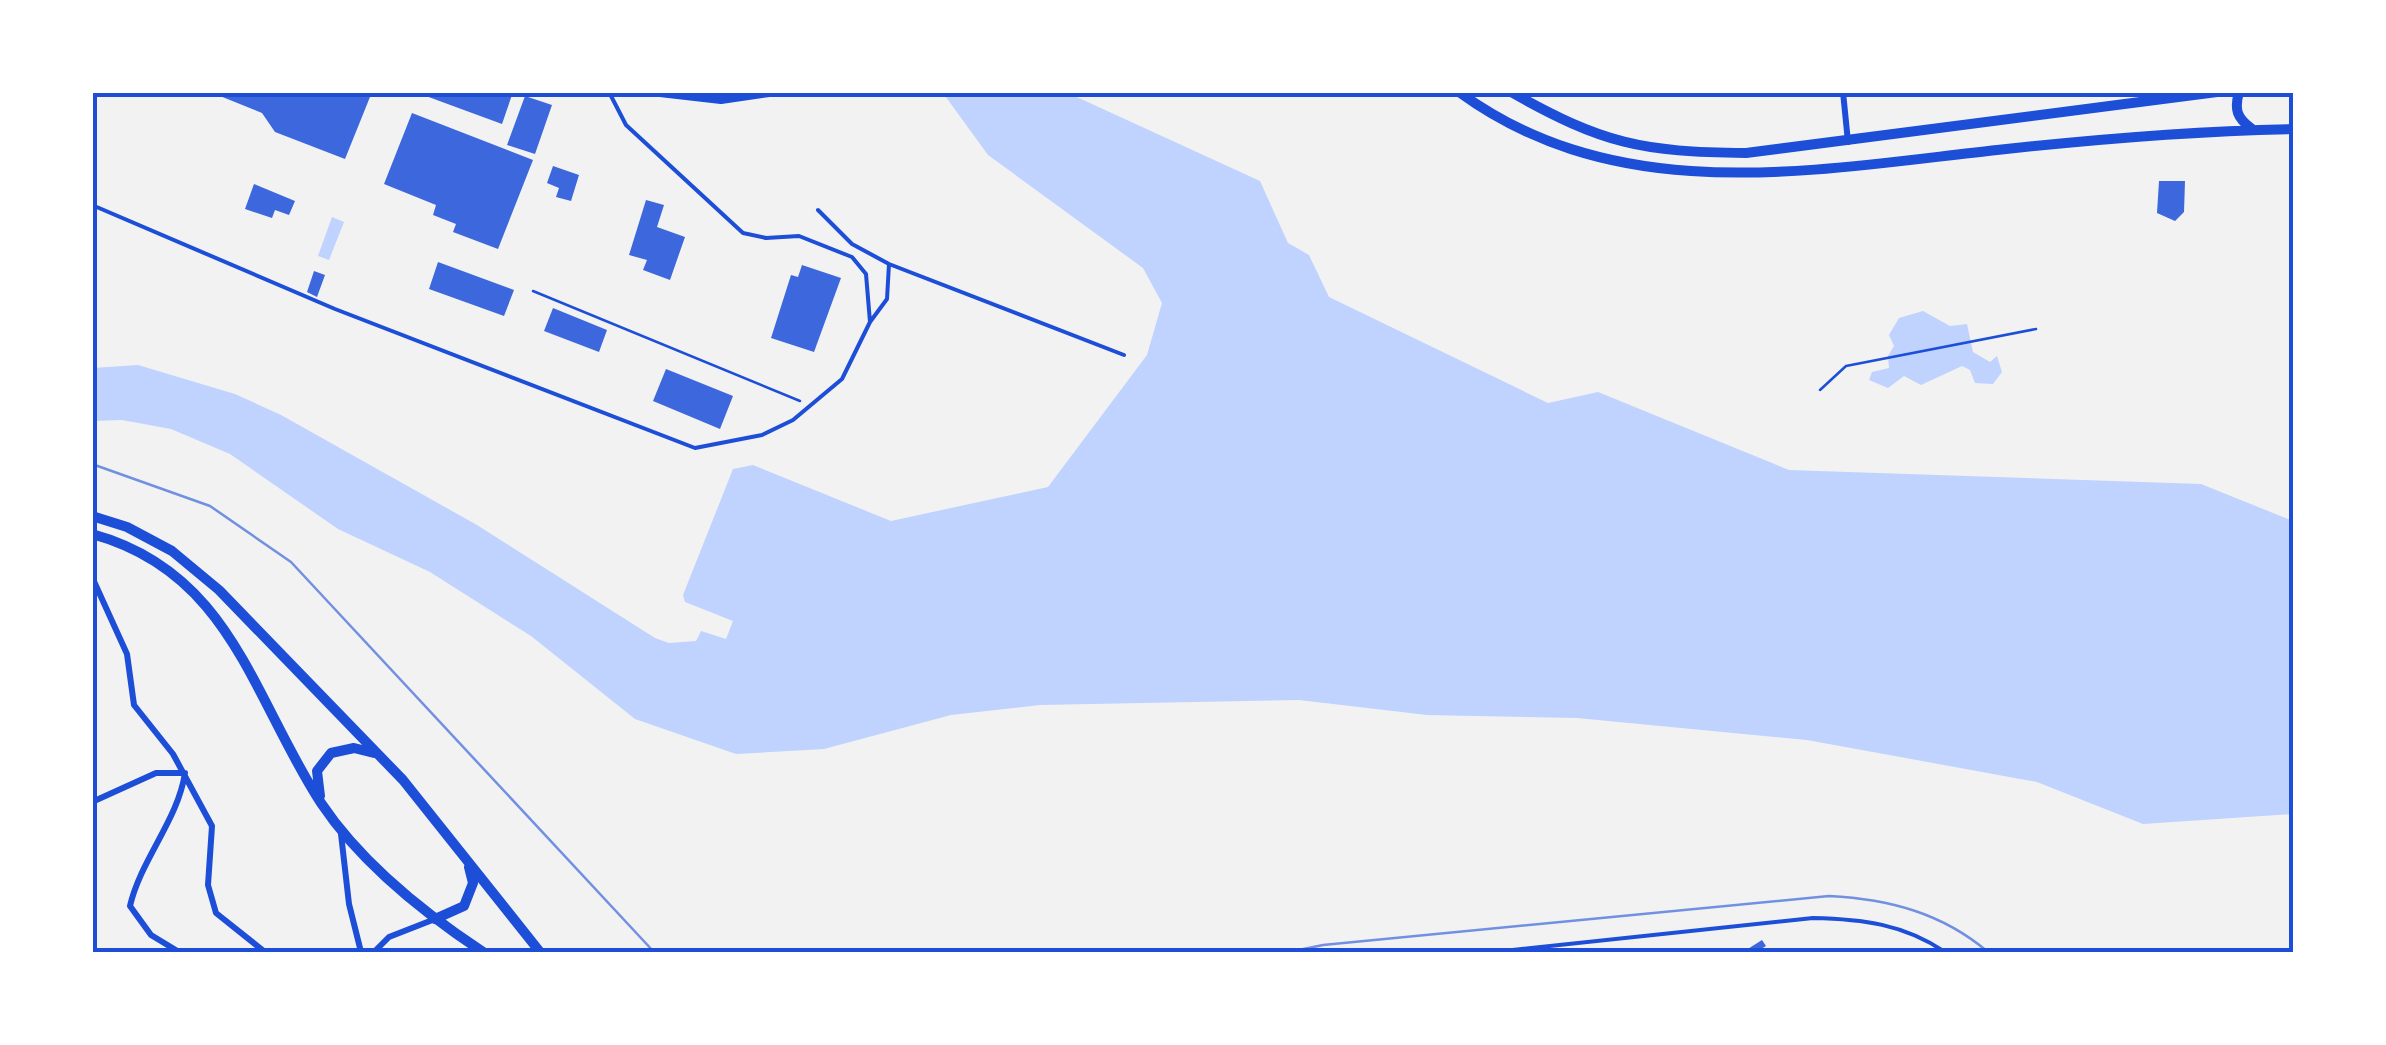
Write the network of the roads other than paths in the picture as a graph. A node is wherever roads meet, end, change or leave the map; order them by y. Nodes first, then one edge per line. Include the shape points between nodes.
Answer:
1 (609, 92) edge
2 (660, 92) edge
3 (769, 92) edge
4 (1459, 92) edge
5 (1511, 92) edge
6 (1843, 92) edge
7 (2218, 92) edge
8 (2239, 92) edge
9 (2294, 129) edge
10 (2253, 130) junction
11 (1848, 143) junction
12 (92, 205) edge
13 (818, 210) dead end
14 (889, 264) junction
15 (870, 322) junction
16 (1124, 355) dead end
17 (92, 516) edge
18 (92, 534) edge
19 (92, 576) edge
20 (105, 607) junction
21 (92, 608) edge
22 (380, 755) junction
23 (185, 773) junction
24 (92, 802) edge
25 (322, 804) junction
26 (341, 827) junction
27 (468, 861) junction
28 (435, 919) junction
29 (179, 952) edge
30 (265, 952) edge
31 (361, 952) edge
32 (374, 952) edge
33 (482, 952) edge
34 (540, 952) edge
35 (1494, 952) edge
36 (1945, 952) edge

1 - 15 lane via 626,125 743,233 799,236 852,257 866,274
2 - 3 main road via 711,99
4 - 10 main road via 1531,135 1666,173 1739,175 2137,134
5 - 11 main road via 1617,143 1669,152
6 - 11 street
7 - 11 main road
8 - 10 main road via 2240,120
9 - 10 main road
12 - 15 lane via 694,448 762,435 813,406 842,379
13 - 14 lane via 852,244
14 - 15 lane via 887,299
14 - 16 lane
17 - 22 main road via 150,538 192,566
18 - 25 main road via 161,564 210,606
19 - 20 street
20 - 21 street
20 - 23 street via 133,675 134,704
22 - 25 main road via 354,748 331,752 318,771
22 - 27 main road
23 - 24 street via 156,772
23 - 29 street via 130,906 151,935
23 - 30 street via 212,826 208,885 216,913
25 - 26 main road
26 - 28 main road
26 - 31 street
27 - 28 main road via 468,899
27 - 34 main road
28 - 32 street via 388,937
28 - 33 main road
35 - 36 lane via 1813,918 1908,930

